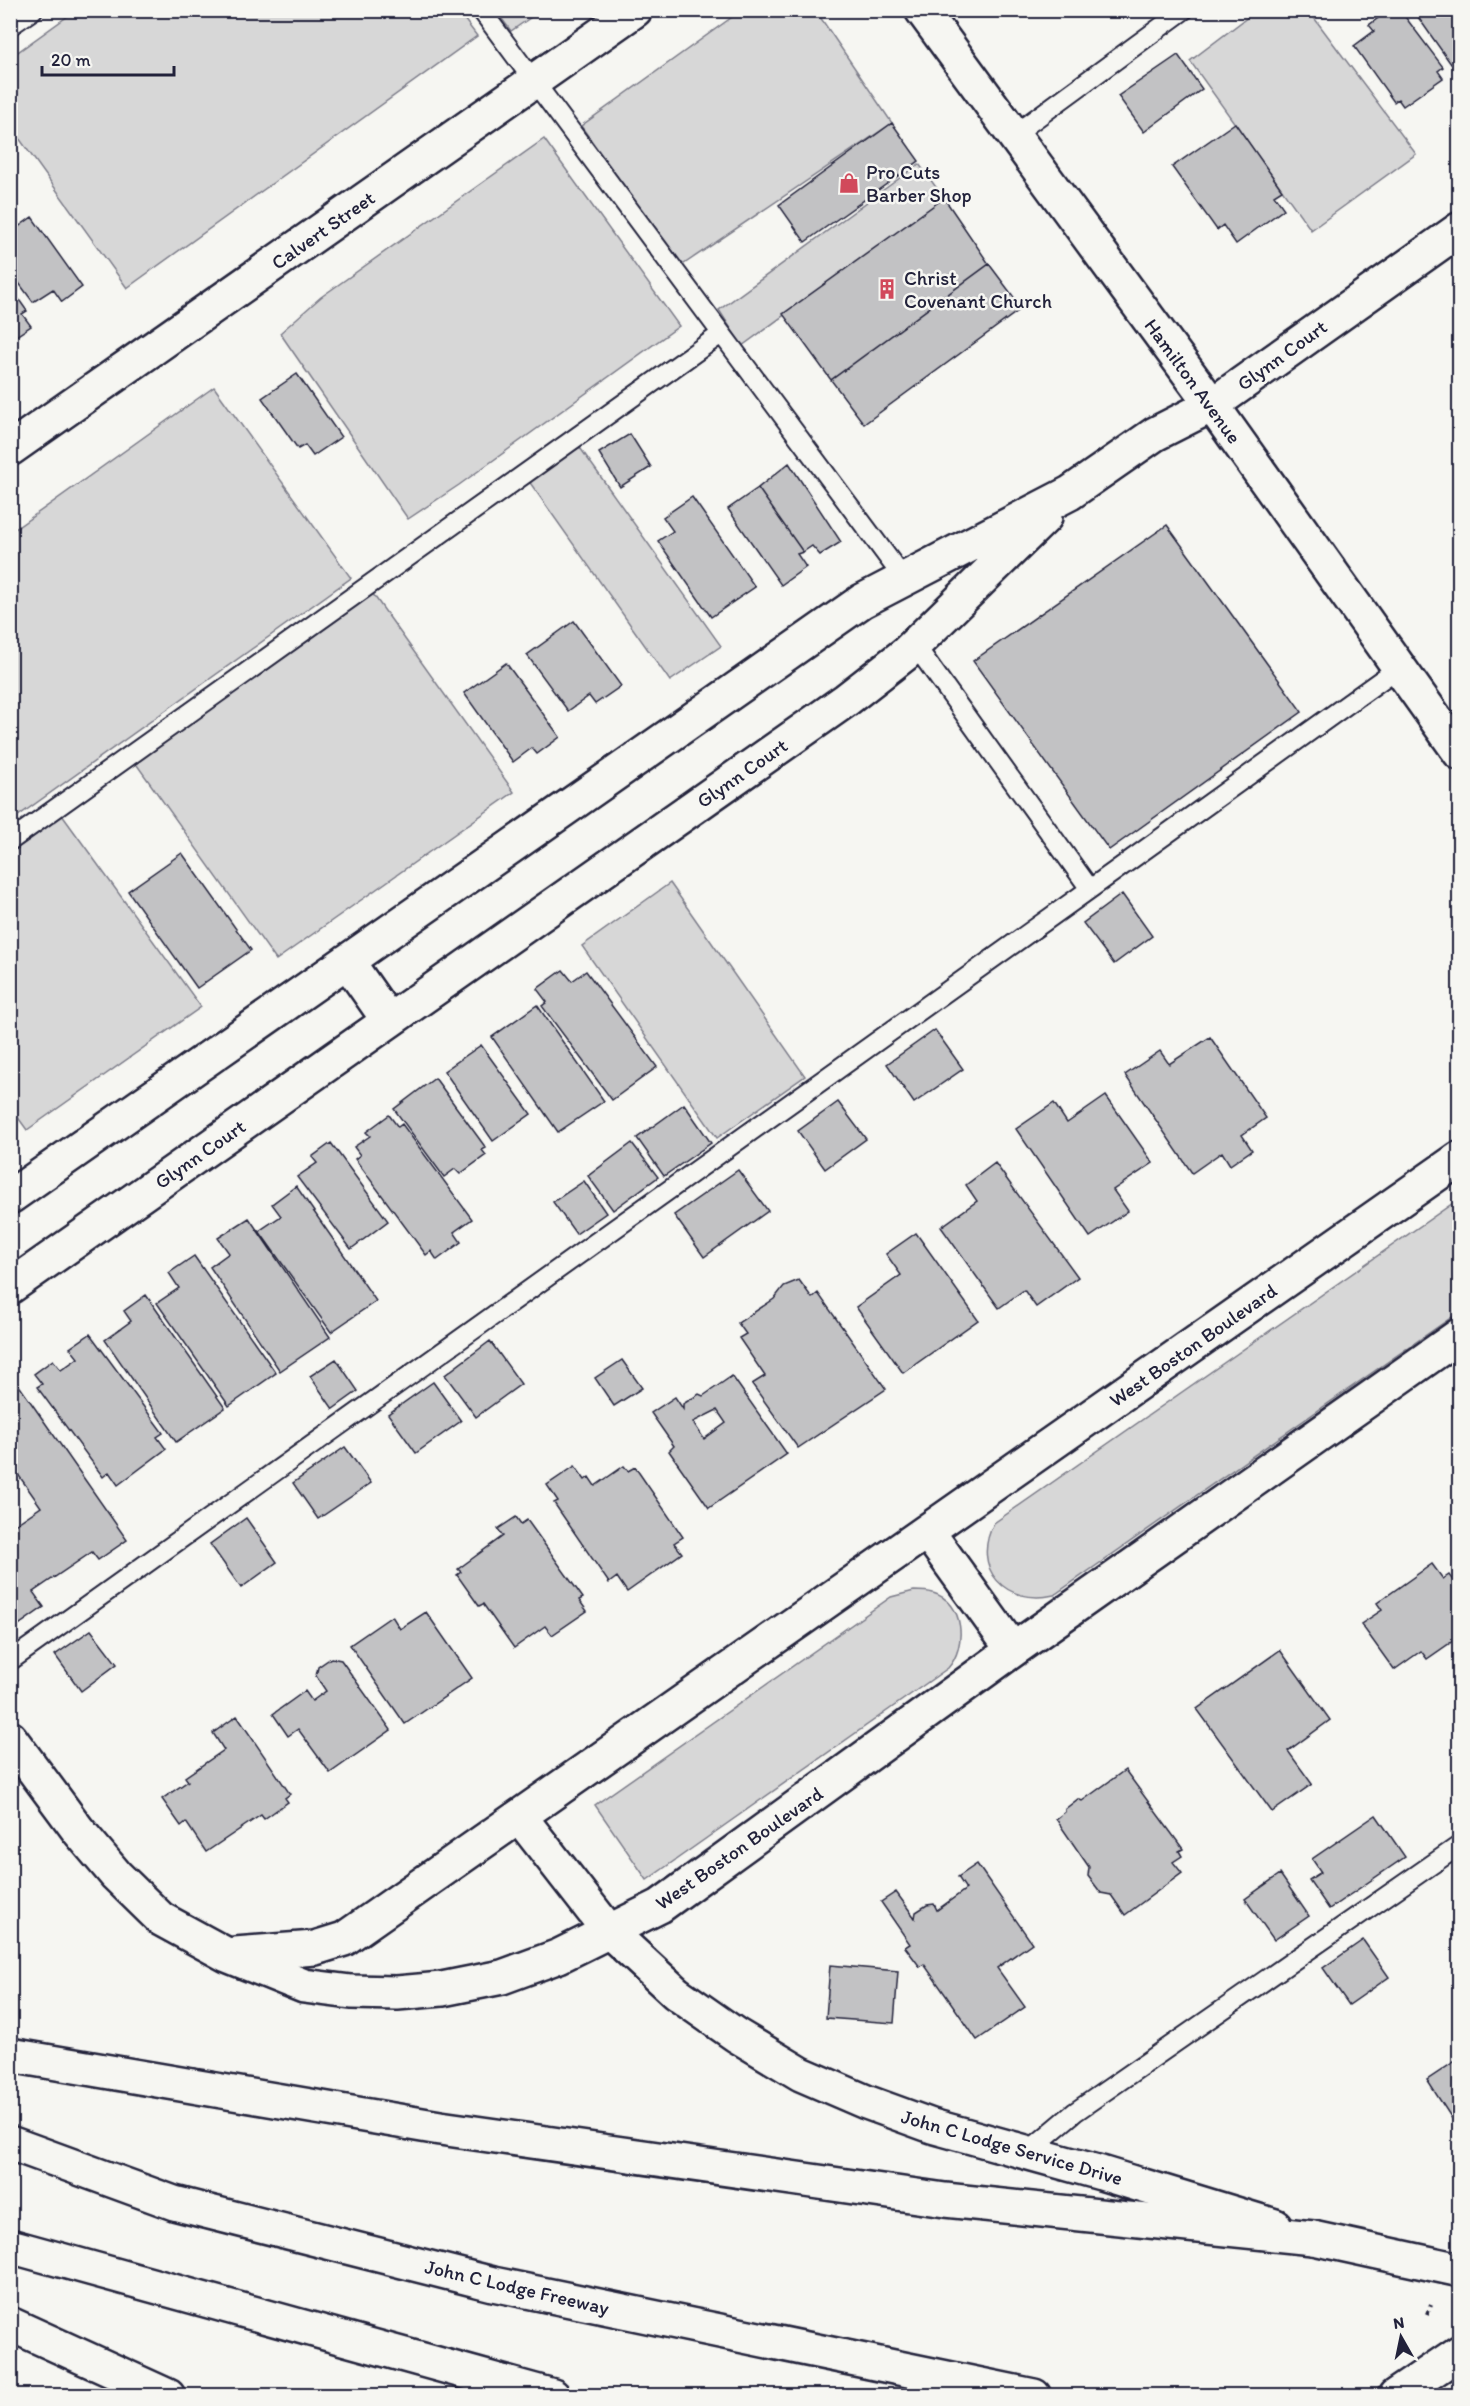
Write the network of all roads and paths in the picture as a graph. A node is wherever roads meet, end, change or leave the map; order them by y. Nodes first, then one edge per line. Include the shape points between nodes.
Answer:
1 (33, 10) edge
2 (481, 10) edge
3 (635, 10) edge
4 (922, 10) edge
5 (1184, 10) edge
6 (10, 26) edge
7 (532, 83) junction
8 (1012, 136) junction
9 (1460, 229) edge
10 (721, 333) junction
11 (1212, 405) junction
12 (10, 449) edge
13 (1070, 493) junction
14 (904, 579) junction
15 (915, 645) junction
16 (1398, 668) junction
17 (1460, 753) edge
18 (10, 841) edge
19 (1090, 889) junction
20 (347, 961) junction
21 (389, 1021) junction
22 (1460, 1158) edge
23 (10, 1197) edge
24 (10, 1287) edge
25 (1460, 1335) edge
26 (927, 1531) junction
27 (1013, 1650) junction
28 (10, 1661) edge
29 (10, 1738) edge
30 (520, 1817) junction
31 (1460, 1845) edge
32 (608, 1930) junction
33 (227, 1955) junction
34 (10, 2055) edge
35 (10, 2143) edge
36 (1025, 2154) junction
37 (1312, 2238) junction
38 (10, 2246) edge
39 (1460, 2270) edge
40 (1432, 2301) dead end
41 (1427, 2315) dead end
42 (10, 2324) edge
43 (1454, 2355) edge
44 (168, 2396) edge
45 (553, 2396) edge
46 (1034, 2396) edge
47 (1395, 2396) edge

1 - 6 lane
2 - 7 lane
3 - 7 main road, Calvert Street
4 - 8 main road, Hamilton Avenue
5 - 8 lane
7 - 10 lane
7 - 12 main road, Calvert Street
8 - 11 main road, Hamilton Avenue
9 - 11 main road, Glynn Court
10 - 14 lane
10 - 18 lane
11 - 13 main road, Glynn Court via 1155,434
11 - 16 main road, Hamilton Avenue
13 - 14 main road, Glynn Court
13 - 15 main road, Glynn Court
14 - 20 main road, Glynn Court via 862,601
15 - 19 lane
15 - 21 main road, Glynn Court via 846,700
16 - 17 main road, Hamilton Avenue
16 - 19 lane
19 - 28 lane
20 - 21 main road
20 - 23 main road, Glynn Court
21 - 24 main road, Glynn Court
22 - 26 main road, West Boston Boulevard
25 - 27 main road, West Boston Boulevard
26 - 27 main road
26 - 30 main road, West Boston Boulevard
27 - 32 main road, West Boston Boulevard via 660,1906
29 - 33 main road, West Boston Boulevard via 116,1875 161,1919
30 - 32 main road, John C Lodge Service Drive
30 - 33 main road, West Boston Boulevard via 344,1939 315,1948
31 - 36 lane via 1069,2116
32 - 33 main road, West Boston Boulevard via 559,1956 502,1977 397,1993 304,1986
32 - 36 main road, John C Lodge Service Drive via 676,1992 736,2035 801,2074 932,2126
34 - 37 main road via 440,2128 934,2199
35 - 46 main road, John C Lodge Freeway via 174,2203 493,2284
36 - 37 main road, John C Lodge Service Drive via 1101,2173
37 - 39 main road, John C Lodge Service Drive
38 - 45 main road
40 - 41 path
42 - 44 main road
43 - 47 main road

